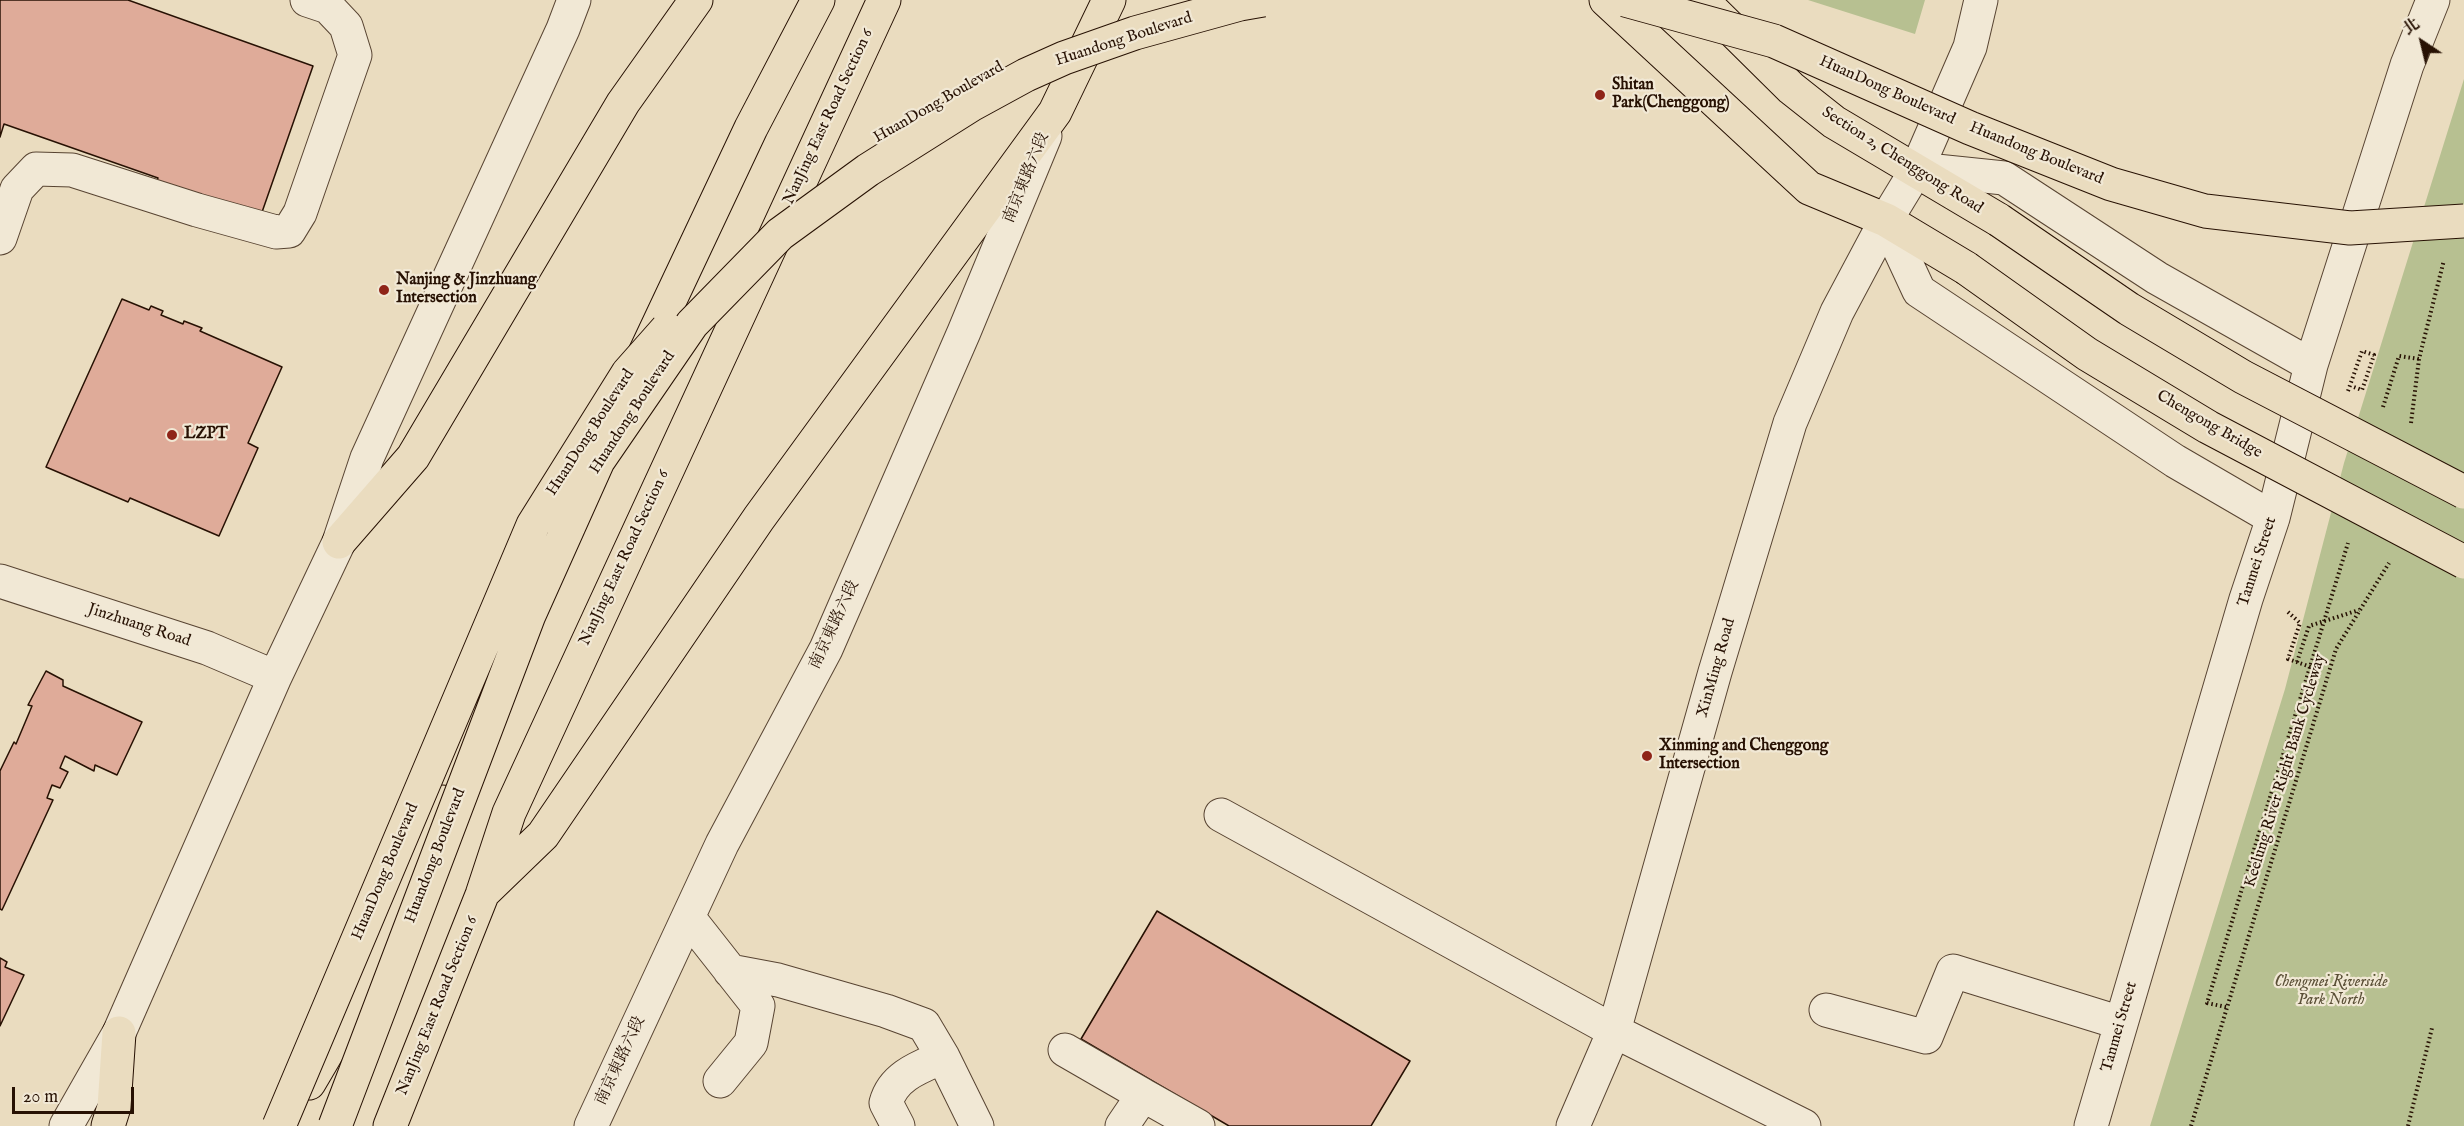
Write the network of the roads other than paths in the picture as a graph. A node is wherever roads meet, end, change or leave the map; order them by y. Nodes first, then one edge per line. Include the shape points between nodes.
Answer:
1 (307, 0) edge
2 (574, 0) edge
3 (696, 0) edge
4 (818, 0) edge
5 (884, 0) edge
6 (1109, 0) edge
7 (1193, 0) edge
8 (1263, 0) edge
9 (1606, 0) edge
10 (1626, 0) edge
11 (1702, 0) edge
12 (1981, 0) edge
13 (2433, 0) edge
14 (1054, 112) junction
15 (1917, 169) junction
16 (2464, 219) edge
17 (1886, 220) junction
18 (0, 238) edge
19 (2311, 365) junction
20 (2464, 492) edge
21 (2273, 518) junction
22 (339, 543) junction
23 (2464, 562) edge
24 (0, 581) edge
25 (275, 677) junction
26 (1221, 815) dead end
27 (482, 895) junction
28 (688, 917) junction
29 (730, 970) junction
30 (1826, 1010) dead end
31 (2121, 1023) junction
32 (1614, 1030) junction
33 (119, 1034) junction
34 (1065, 1050) dead end
35 (943, 1057) junction
36 (720, 1081) dead end
37 (1143, 1095) junction
38 (66, 1126) edge
39 (108, 1126) edge
40 (279, 1126) edge
41 (284, 1126) edge
42 (335, 1126) edge
43 (390, 1126) edge
44 (591, 1126) edge
45 (898, 1126) edge
46 (977, 1126) edge
47 (1122, 1126) edge
48 (1198, 1126) edge
49 (1574, 1126) edge
50 (1804, 1126) edge
51 (2091, 1126) edge

1 - 18 street via 328,7 346,26 355,55 300,213 289,231 276,232 197,210 72,170 36,169 17,189
2 - 22 street via 367,458
3 - 22 main road via 623,103 413,457
4 - 41 main road via 751,128 544,566 356,1003
5 - 27 main road, NanJing East Road Section 6 via 509,813
6 - 14 main road
7 - 40 main road, HuanDong Boulevard, bridge via 1131,15 990,69 857,151 739,248 628,373 532,525
8 - 42 main road, Huandong Boulevard, bridge via 1098,45 1026,75 971,105 868,170 780,234 692,324 598,461 529,615
9 - 17 main road via 1809,188
10 - 16 main road, HuanDong Boulevard, bridge via 1767,39 1964,125 2114,183 2212,210 2335,228
11 - 15 main road, Section 2, Chenggong Road via 1791,88 1834,122
12 - 15 street, XinMing Road via 1970,47
13 - 19 street, Tanmei Street via 2407,65
14 - 27 main road via 759,518 543,835
14 - 28 street, 南京東路六段 via 964,332 826,649 722,844
15 - 17 street, XinMing Road
15 - 19 street via 2004,178 2157,279
15 - 20 main road, Section 2, Chenggong Road, bridge via 2000,220 2129,309 2243,377
17 - 21 street via 1919,291 2175,461
17 - 23 main road, Chengong Bridge, bridge via 1965,268 2087,354 2208,427
17 - 32 street, XinMing Road via 1837,312 1790,423
19 - 21 street, Tanmei Street
21 - 31 street, Tanmei Street
22 - 25 street
24 - 25 street, Jinzhuang Road via 207,648
25 - 33 street
26 - 32 street
27 - 43 main road, NanJing East Road Section 6
28 - 29 street
28 - 44 street, 南京東路六段
29 - 35 street via 778,980 924,1025
29 - 36 street via 758,1006 751,1043
30 - 31 street via 1926,1037 1953,971
31 - 51 street, Tanmei Street
32 - 49 street, XinMing Road
32 - 50 street
33 - 38 street
33 - 39 main road via 114,1107
34 - 37 street
35 - 45 street via 909,1072 890,1090 886,1103
35 - 46 street
37 - 47 street
37 - 48 street

